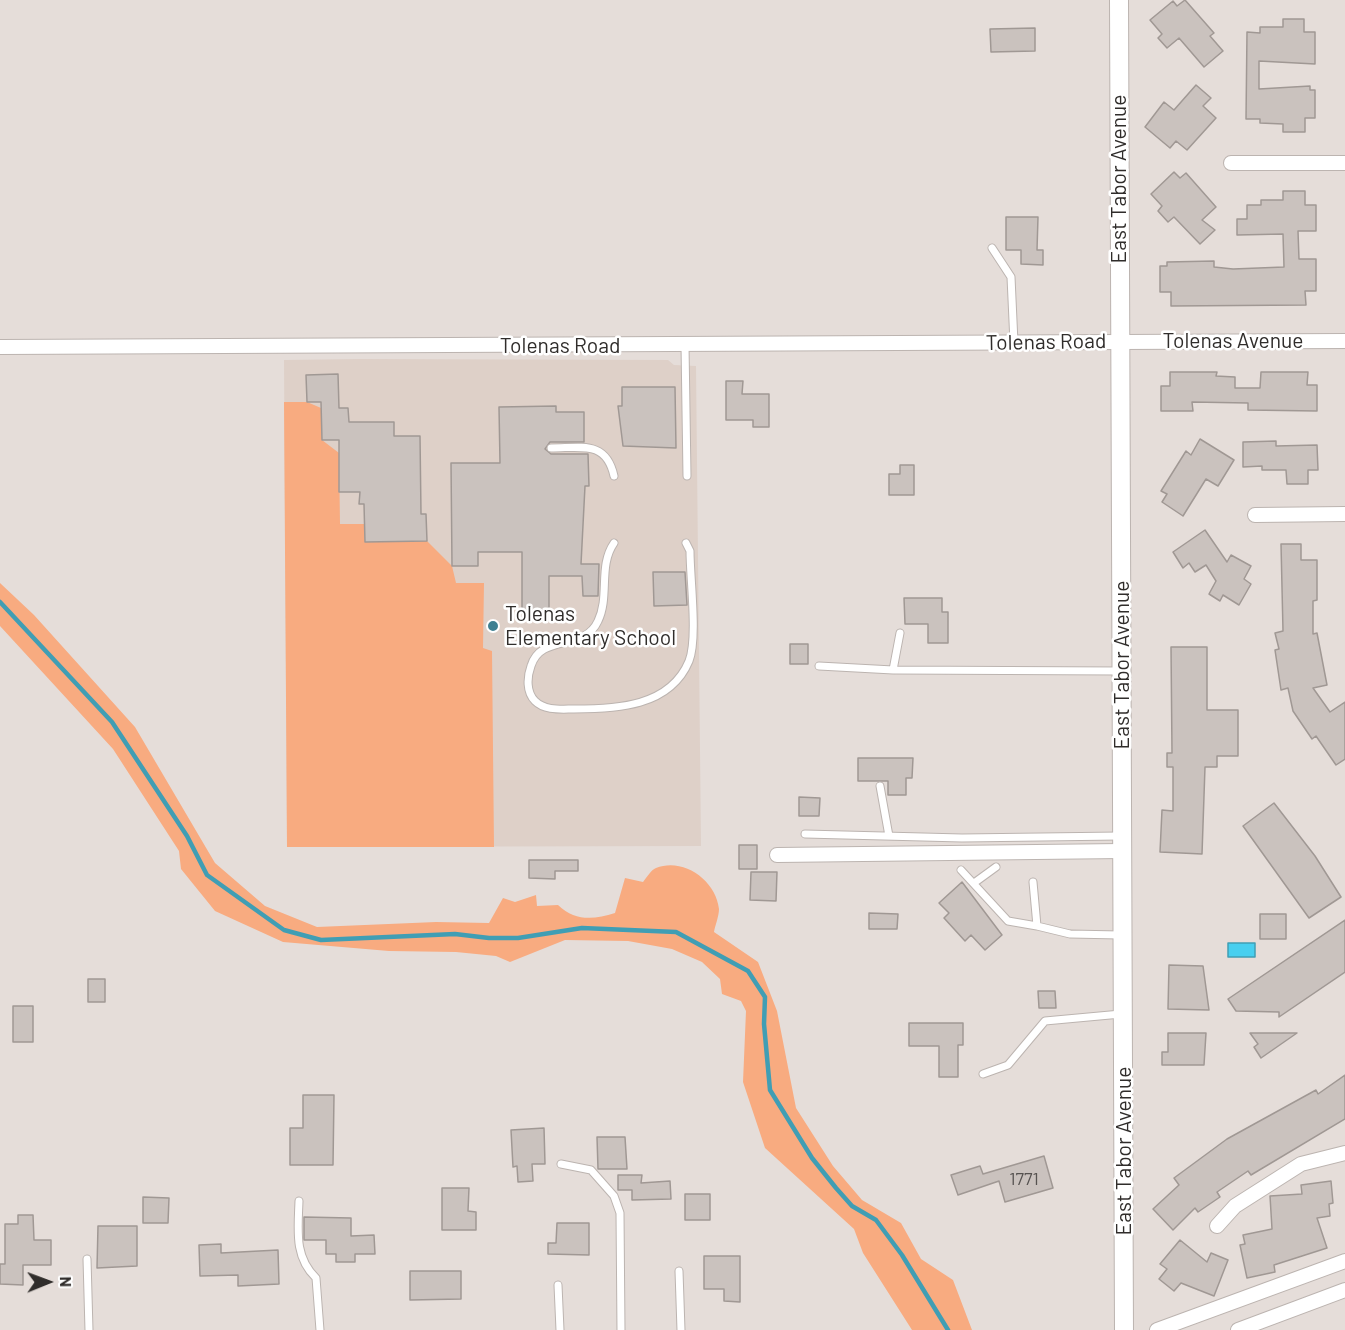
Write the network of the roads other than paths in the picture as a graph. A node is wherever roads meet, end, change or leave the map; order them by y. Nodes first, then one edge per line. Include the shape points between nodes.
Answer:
1 (1119, 0) edge
2 (1231, 163) dead end
3 (1345, 163) edge
4 (992, 248) dead end
5 (1120, 341) junction
6 (1345, 341) edge
7 (1014, 343) junction
8 (685, 345) junction
9 (0, 347) edge
10 (551, 448) dead end
11 (614, 476) dead end
12 (687, 476) dead end
13 (1345, 514) edge
14 (1255, 515) dead end
15 (614, 543) dead end
16 (686, 543) dead end
17 (900, 633) dead end
18 (819, 666) dead end
19 (893, 670) junction
20 (1123, 672) junction
21 (880, 786) dead end
22 (805, 834) dead end
23 (889, 836) junction
24 (1122, 844) junction
25 (777, 855) dead end
26 (996, 867) dead end
27 (961, 870) dead end
28 (1033, 882) dead end
29 (974, 883) junction
30 (1037, 926) junction
31 (1123, 936) junction
32 (1124, 1014) junction
33 (983, 1074) dead end
34 (1345, 1153) edge
35 (561, 1164) dead end
36 (299, 1201) dead end
37 (1217, 1226) dead end
38 (87, 1259) dead end
39 (1345, 1261) edge
40 (678, 1271) dead end
41 (558, 1285) dead end
42 (1345, 1290) edge
43 (88, 1330) edge
44 (320, 1330) edge
45 (560, 1330) edge
46 (621, 1330) edge
47 (681, 1330) edge
48 (1124, 1330) edge
49 (1157, 1330) edge
50 (1238, 1330) edge

1 - 5 main road, East Tabor Avenue
2 - 3 street
4 - 7 lane via 1011,277
5 - 6 street, Tolenas Avenue
5 - 7 street, Tolenas Road
5 - 20 main road, East Tabor Avenue
7 - 8 street, Tolenas Road
8 - 9 street, Tolenas Road
8 - 12 lane
10 - 11 lane via 593,448 611,462
13 - 14 street
15 - 16 lane via 606,554 605,607 597,625 582,639 538,651 531,664 528,689 544,707 603,709 643,703 659,694 685,669 692,647 690,551
17 - 19 lane
18 - 19 lane
19 - 20 lane
20 - 24 main road, East Tabor Avenue
21 - 23 lane
22 - 23 lane
23 - 24 lane
24 - 25 street
24 - 31 main road, East Tabor Avenue
26 - 29 lane
27 - 29 lane
28 - 30 lane
29 - 30 lane via 1008,921
30 - 31 lane via 1070,934
31 - 32 main road, East Tabor Avenue
32 - 33 lane via 1045,1021 1008,1065
32 - 48 main road, East Tabor Avenue
34 - 37 street via 1301,1164 1235,1206
35 - 46 lane via 591,1170 614,1196 620,1213
36 - 44 lane via 297,1241 304,1267 316,1278
38 - 43 lane
39 - 49 street
40 - 47 lane
41 - 45 lane
42 - 50 street

